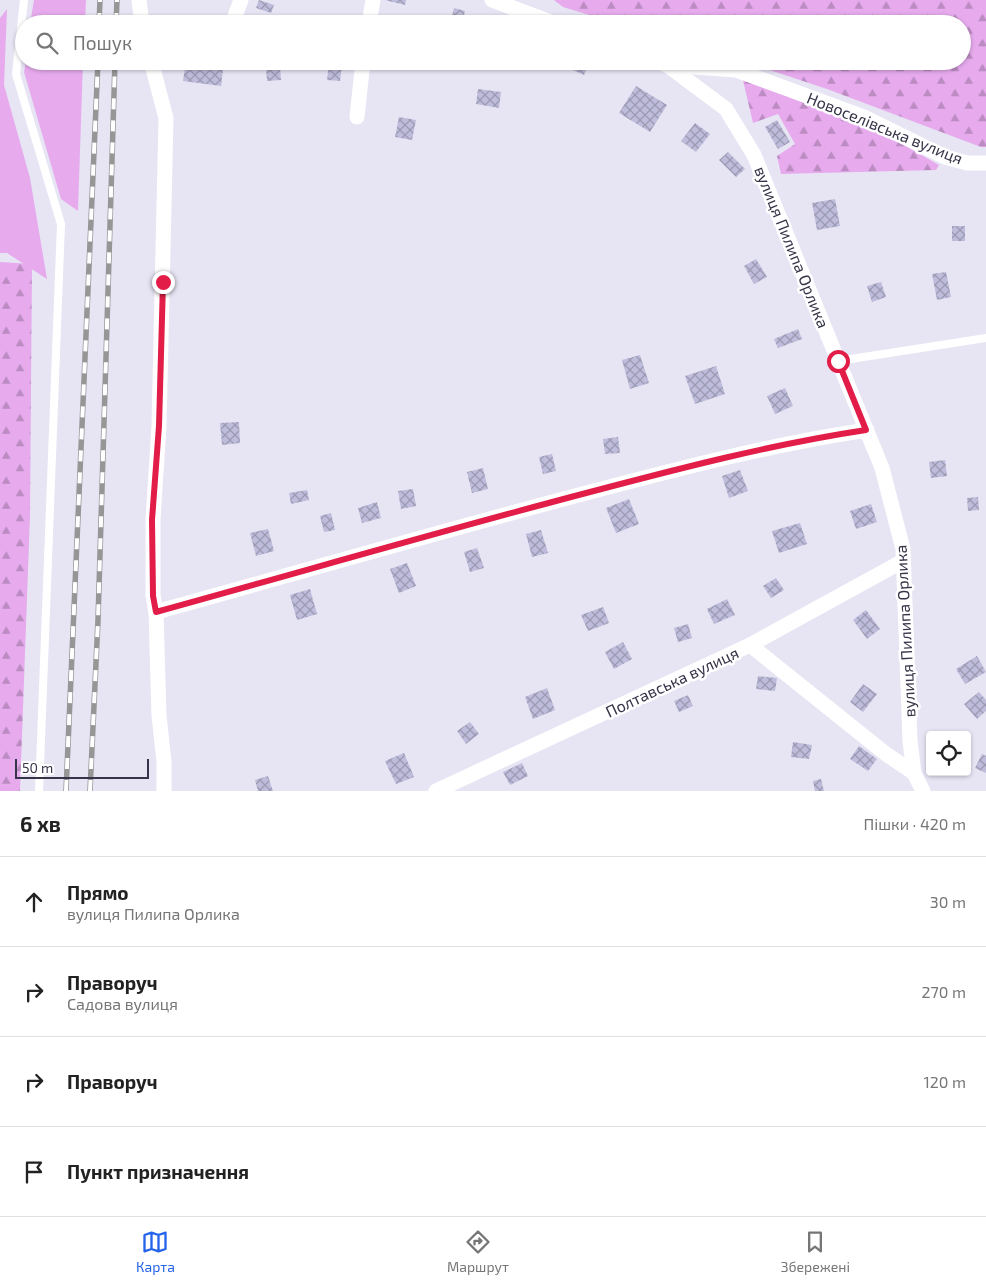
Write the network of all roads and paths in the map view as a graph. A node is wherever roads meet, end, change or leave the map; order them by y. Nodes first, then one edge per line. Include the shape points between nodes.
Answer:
1 (24, 0) edge
2 (139, 0) edge
3 (241, 0) edge
4 (373, 0) edge
5 (492, 0) edge
6 (22, 15) edge
7 (141, 15) edge
8 (235, 15) edge
9 (370, 15) edge
10 (532, 15) edge
11 (16, 70) edge
12 (154, 70) edge
13 (362, 70) edge
14 (672, 70) edge
15 (736, 70) edge
16 (357, 117) dead end
17 (986, 163) edge
18 (986, 338) edge
19 (838, 361) junction
20 (866, 430) junction
21 (903, 560) junction
22 (156, 612) junction
23 (750, 645) junction
24 (914, 773) junction
25 (39, 791) edge
26 (164, 791) edge
27 (436, 791) edge
28 (923, 791) edge

1 - 6 lane
2 - 7 street
3 - 8 street
4 - 9 street
5 - 10 street
11 - 25 lane via 61,224
12 - 22 street via 166,118 159,426 152,520
13 - 16 street
14 - 19 street, вулиця Пилипа Орлика via 726,109 754,155
15 - 17 street, Новоселівська вулиця via 864,117 945,157 967,163
18 - 19 lane
19 - 20 street, вулиця Пилипа Орлика
20 - 21 street, вулиця Пилипа Орлика via 882,468
20 - 22 street via 816,437 508,513
21 - 23 street, Полтавська вулиця
21 - 24 street, вулиця Пилипа Орлика
22 - 26 street
23 - 24 street
23 - 27 street, Полтавська вулиця
24 - 28 street, вулиця Пилипа Орлика

